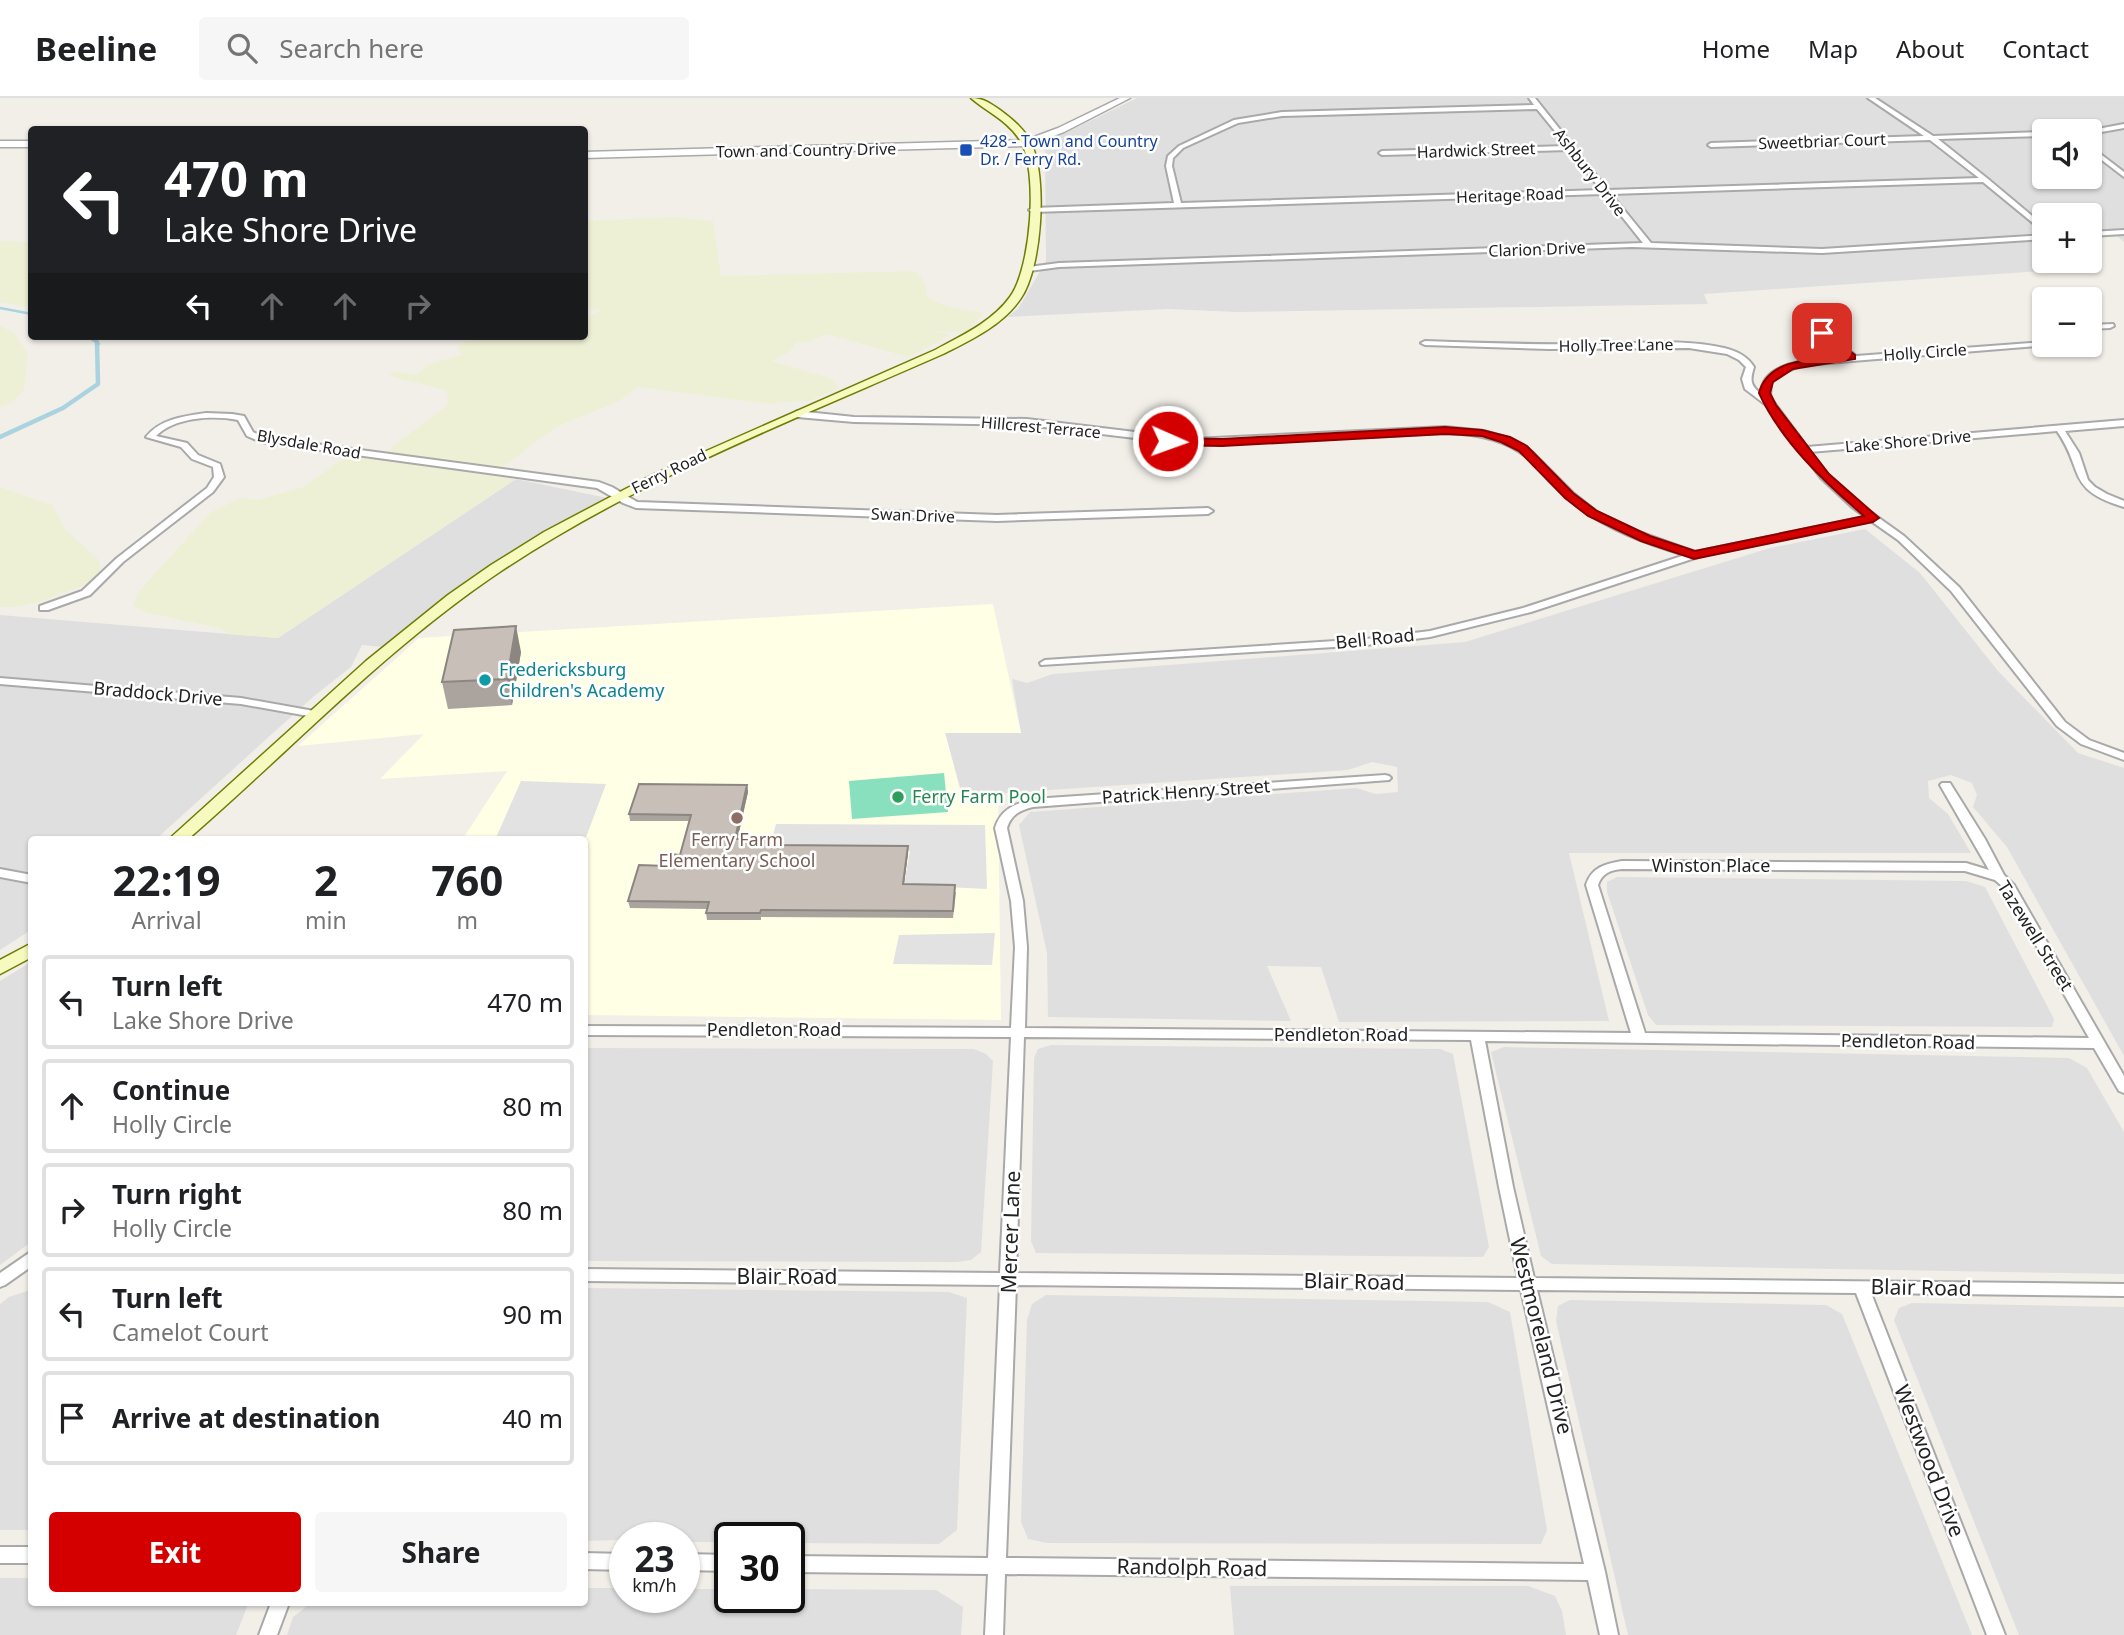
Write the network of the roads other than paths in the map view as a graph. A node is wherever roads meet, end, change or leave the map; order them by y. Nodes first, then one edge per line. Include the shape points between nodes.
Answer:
1 (975, 98) edge
2 (1126, 98) edge
3 (1532, 98) edge
4 (1871, 98) edge
5 (1539, 107) junction
6 (2124, 126) edge
7 (2102, 130) edge
8 (2032, 134) edge
9 (1933, 138) junction
10 (1027, 143) junction
11 (0, 144) edge
12 (28, 144) edge
13 (1711, 145) dead end
14 (1570, 148) junction
15 (1382, 153) dead end
16 (588, 156) edge
17 (2102, 158) edge
18 (2124, 175) edge
19 (1986, 180) junction
20 (1607, 192) junction
21 (1178, 206) junction
22 (1033, 210) junction
23 (2032, 220) edge
24 (2124, 232) edge
25 (2102, 233) edge
26 (2032, 238) edge
27 (1648, 246) junction
28 (1030, 269) junction
29 (1807, 321) dead end
30 (2110, 326) dead end
31 (2102, 328) edge
32 (1425, 343) dead end
33 (2032, 345) edge
34 (1852, 357) junction
35 (1770, 405) junction
36 (797, 414) junction
37 (2124, 423) edge
38 (2059, 428) junction
39 (1804, 450) junction
40 (620, 496) junction
41 (2124, 504) edge
42 (1208, 512) dead end
43 (1873, 518) junction
44 (1694, 555) junction
45 (44, 608) dead end
46 (1045, 663) dead end
47 (0, 681) edge
48 (314, 715) junction
49 (2124, 757) edge
50 (1385, 778) dead end
51 (1946, 785) dead end
52 (1002, 831) joint
53 (181, 836) edge
54 (0, 873) edge
55 (1998, 877) junction
56 (28, 878) edge
57 (28, 951) edge
58 (0, 968) edge
59 (588, 1030) edge
60 (1019, 1032) junction
61 (1477, 1036) junction
62 (1640, 1039) junction
63 (2098, 1043) junction
64 (2124, 1088) edge
65 (28, 1263) edge
66 (588, 1275) edge
67 (1009, 1278) junction
68 (0, 1280) edge
69 (1528, 1283) junction
70 (1861, 1287) junction
71 (2124, 1290) edge
72 (0, 1555) edge
73 (28, 1555) edge
74 (588, 1561) edge
75 (609, 1562) edge
76 (805, 1564) edge
77 (997, 1565) junction
78 (1596, 1572) junction
79 (279, 1606) edge
80 (268, 1635) edge
81 (995, 1635) edge
82 (1609, 1635) edge
83 (1996, 1635) edge

1 - 10 main road via 1004,117
2 - 10 street, Town and Country Drive
3 - 5 street, Ashbury Drive
4 - 9 street
5 - 14 street, Ashbury Drive
5 - 21 street via 1282,114 1236,121 1219,126 1170,157
6 - 7 street
8 - 9 street, Sweetbriar Court
9 - 13 street, Sweetbriar Court
9 - 19 street
10 - 16 street, Town and Country Drive
10 - 22 main road, Ferry Road via 1033,162
11 - 12 street
14 - 15 street, Hardwick Street
14 - 20 street, Ashbury Drive
17 - 18 street
19 - 20 street, Heritage Road
19 - 23 street
20 - 21 street, Heritage Road
20 - 27 street, Ashbury Drive
21 - 22 street, Heritage Road
22 - 28 main road, Ferry Road
24 - 25 street
26 - 27 street, Clarion Drive via 1822,251
27 - 28 street, Clarion Drive
28 - 36 main road, Ferry Road via 1015,299 969,336
29 - 34 street
30 - 31 street
32 - 35 street, Holly Tree Lane via 1705,347 1745,359 1750,367 1748,387
33 - 34 street, Holly Circle
34 - 35 street, Holly Circle via 1802,363 1780,371 1765,387
35 - 39 street
36 - 40 main road, Ferry Road via 691,459
36 - 44 street, Hillcrest Terrace via 859,420 1030,422 1192,443 1445,430 1482,433 1523,448 1593,514
37 - 38 street, Lake Shore Drive
38 - 39 street, Lake Shore Drive
38 - 41 street via 2072,447 2082,482 2095,493
39 - 43 street via 1831,483
40 - 42 street, Swan Drive via 629,503 652,506 997,518
40 - 45 street, Blysdale Road via 599,485 261,439 234,416 193,418 158,428 150,437 184,445 195,457 217,466 216,482 195,504 120,560 93,588
40 - 48 main road, Ferry Road via 533,544 461,593
43 - 44 street
43 - 49 street via 1955,589 2061,724 2085,742
44 - 46 street, Bell Road via 1527,611 1430,634
47 - 48 street, Braddock Drive via 259,703
48 - 53 main road, Ferry Road
50 - 52 street, Patrick Henry Street via 1033,803 1007,814
51 - 55 street, Tazewell Street
52 - 60 street, Mercer Lane via 1021,947
54 - 56 street
55 - 62 street, Winston Place via 1966,867 1622,865 1601,870 1592,886
55 - 63 street, Tazewell Street via 2008,886
57 - 58 main road
59 - 60 street, Pendleton Road
60 - 61 street, Pendleton Road
60 - 67 street, Mercer Lane
61 - 62 street, Pendleton Road
61 - 69 street, Westmoreland Drive
62 - 63 street, Pendleton Road
63 - 64 street, Tazewell Street
65 - 68 street
66 - 67 street, Blair Road
67 - 69 street, Blair Road
67 - 77 street, Mercer Lane
69 - 70 street, Blair Road
69 - 78 street, Westmoreland Drive
70 - 71 street, Blair Road
70 - 83 street, Westwood Drive
72 - 73 street
74 - 75 street
76 - 77 street, Randolph Road
77 - 78 street, Randolph Road
77 - 81 street, Mercer Lane
78 - 82 street, Westmoreland Drive
79 - 80 street

